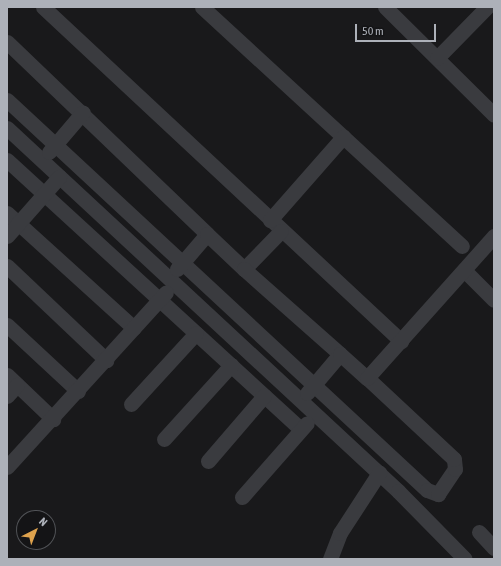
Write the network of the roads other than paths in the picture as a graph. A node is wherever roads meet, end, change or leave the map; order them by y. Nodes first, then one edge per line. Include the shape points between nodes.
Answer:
1 (43, 7) edge
2 (202, 7) edge
3 (385, 7) edge
4 (487, 7) edge
5 (7, 42) edge
6 (437, 58) junction
7 (7, 100) edge
8 (83, 112) junction
9 (494, 115) edge
10 (7, 128) edge
11 (343, 137) junction
12 (56, 144) junction
13 (7, 160) edge
14 (42, 160) junction
15 (59, 177) junction
16 (45, 194) junction
17 (7, 213) edge
18 (270, 220) junction
19 (18, 223) junction
20 (281, 231) junction
21 (208, 234) junction
22 (7, 236) edge
23 (494, 236) edge
24 (462, 246) dead end
25 (183, 263) junction
26 (7, 266) edge
27 (244, 269) junction
28 (464, 270) junction
29 (172, 280) junction
30 (160, 299) junction
31 (494, 300) edge
32 (7, 325) edge
33 (134, 328) junction
34 (196, 332) junction
35 (401, 341) junction
36 (340, 354) junction
37 (106, 360) junction
38 (231, 365) junction
39 (367, 378) junction
40 (12, 380) edge
41 (314, 385) junction
42 (78, 391) junction
43 (7, 396) edge
44 (264, 396) junction
45 (301, 399) junction
46 (130, 404) dead end
47 (316, 414) junction
48 (53, 419) junction
49 (301, 429) junction
50 (164, 439) dead end
51 (208, 461) dead end
52 (7, 467) edge
53 (379, 473) junction
54 (242, 497) dead end
55 (479, 532) dead end
56 (494, 548) edge
57 (330, 559) edge
58 (465, 559) edge

1 - 18 street
2 - 11 street
3 - 6 street
4 - 6 street
5 - 8 street
6 - 9 street
7 - 12 street
8 - 12 street
8 - 21 street
10 - 14 street
11 - 18 street
11 - 24 street
12 - 14 street
12 - 25 street
13 - 16 street
14 - 15 street
15 - 16 street
15 - 29 street
16 - 19 street
16 - 30 street
17 - 19 street
18 - 20 street
19 - 22 street
19 - 33 street
20 - 27 street
20 - 35 street
21 - 25 street
21 - 27 street
23 - 28 street
25 - 29 street
25 - 41 street
26 - 37 street
27 - 36 street
28 - 31 street
28 - 35 street
29 - 30 street
29 - 45 street
30 - 33 street
30 - 34 street
32 - 42 street
33 - 37 street
34 - 38 street
34 - 46 street
35 - 39 street
36 - 39 street
36 - 41 street
37 - 42 street
38 - 44 street
38 - 50 street
39 - 41 street via 454,459 455,469 442,491 431,493
40 - 43 street
40 - 48 street
41 - 45 street
42 - 48 street
44 - 49 street
44 - 51 street
45 - 47 street
47 - 49 street
47 - 53 street
48 - 52 street
49 - 54 street
53 - 57 street via 340,533
53 - 58 street
55 - 56 street

